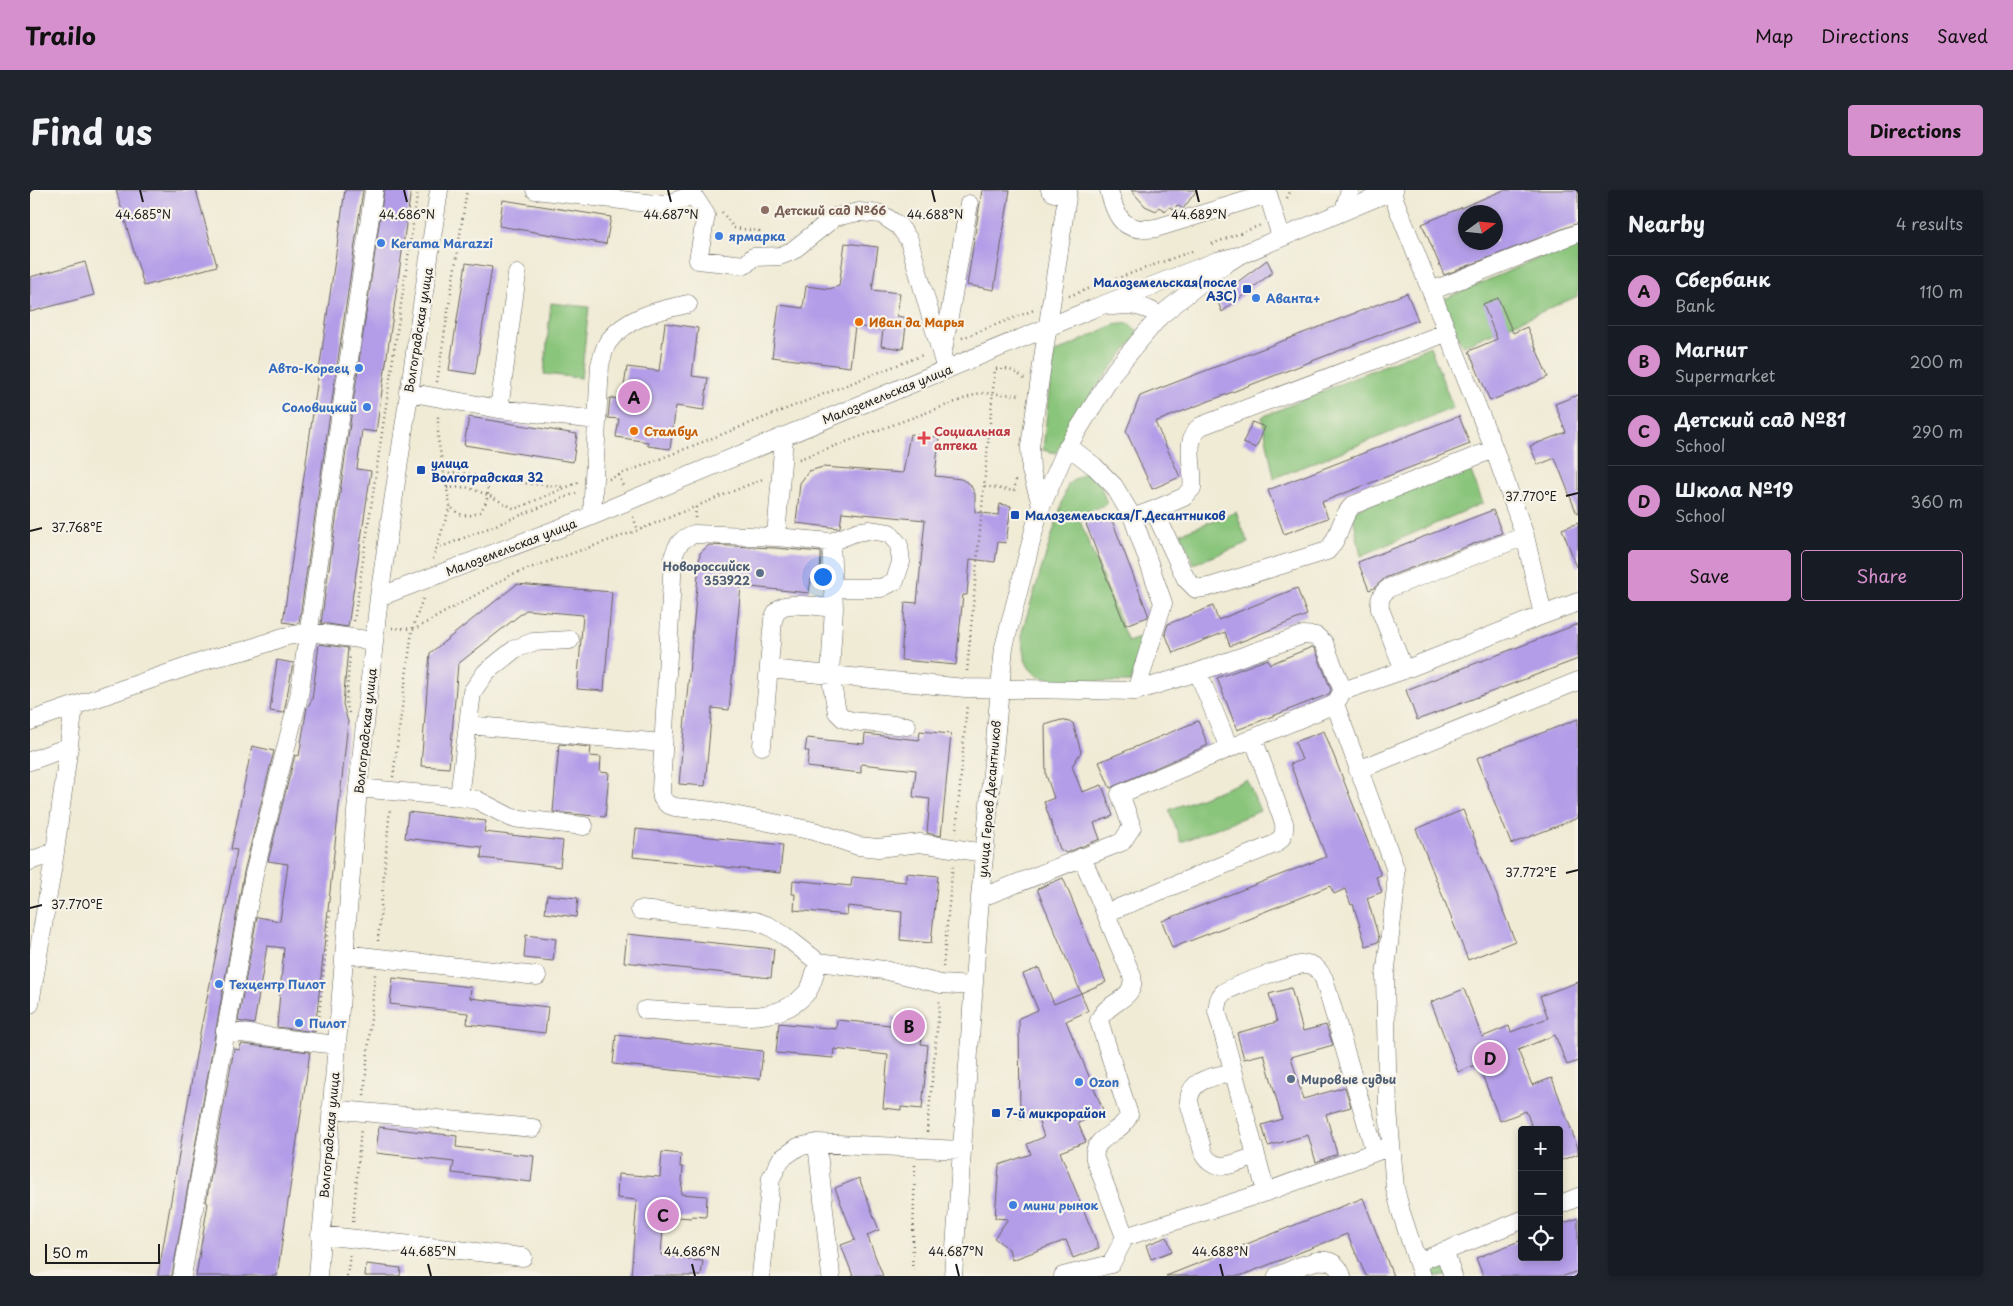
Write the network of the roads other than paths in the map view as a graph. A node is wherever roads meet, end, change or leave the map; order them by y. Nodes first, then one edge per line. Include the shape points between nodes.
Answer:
1 (374, 190) edge
2 (439, 190) edge
3 (535, 190) edge
4 (1109, 190) edge
5 (1350, 190) edge
6 (1393, 190) edge
7 (1062, 191) edge
8 (1267, 192) edge
9 (665, 198) edge
10 (969, 204) dead end
11 (1344, 210) junction
12 (1578, 233) edge
13 (1281, 237) junction
14 (1238, 256) junction
15 (517, 274) dead end
16 (1431, 290) junction
17 (688, 304) dead end
18 (1092, 309) junction
19 (1160, 316) junction
20 (1047, 329) junction
21 (1448, 332) junction
22 (943, 355) junction
23 (408, 392) junction
24 (499, 409) junction
25 (597, 420) junction
26 (784, 437) junction
27 (1068, 446) junction
28 (1494, 449) junction
29 (1041, 504) junction
30 (1154, 510) junction
31 (592, 516) junction
32 (1133, 518) junction
33 (1525, 536) junction
34 (776, 537) junction
35 (831, 542) junction
36 (834, 588) junction
37 (379, 597) junction
38 (1578, 602) edge
39 (834, 608) junction
40 (1543, 615) junction
41 (309, 632) junction
42 (570, 640) dead end
43 (374, 641) junction
44 (769, 669) junction
45 (1404, 670) junction
46 (1198, 672) junction
47 (830, 674) junction
48 (1578, 681) edge
49 (999, 690) junction
50 (1136, 691) junction
51 (1339, 698) junction
52 (74, 706) junction
53 (30, 721) edge
54 (468, 725) junction
55 (907, 726) dead end
56 (1253, 738) junction
57 (662, 743) junction
58 (762, 746) dead end
59 (69, 747) junction
60 (1229, 748) junction
61 (30, 761) edge
62 (1358, 770) junction
63 (358, 788) junction
64 (459, 797) junction
65 (584, 826) dead end
66 (55, 852) junction
67 (984, 853) junction
68 (1082, 857) junction
69 (30, 861) edge
70 (980, 898) junction
71 (640, 910) dead end
72 (1106, 913) junction
73 (344, 954) junction
74 (818, 962) junction
75 (537, 976) dead end
76 (973, 986) junction
77 (30, 1004) edge
78 (645, 1010) dead end
79 (225, 1031) junction
80 (336, 1045) junction
81 (1233, 1072) junction
82 (331, 1109) junction
83 (533, 1128) dead end
84 (817, 1143) junction
85 (1383, 1149) junction
86 (961, 1150) junction
87 (1256, 1156) junction
88 (1266, 1192) junction
89 (1578, 1197) edge
90 (1563, 1203) edge
91 (1518, 1222) edge
92 (320, 1235) junction
93 (1125, 1237) junction
94 (1444, 1251) junction
95 (523, 1257) dead end
96 (1420, 1269) edge
97 (1114, 1270) edge
98 (182, 1276) edge
99 (318, 1276) edge
100 (761, 1276) edge
101 (832, 1276) edge
102 (953, 1276) edge
103 (1063, 1276) edge
104 (1278, 1276) edge
105 (1342, 1276) edge
106 (1453, 1276) edge

1 - 41 street
2 - 23 street, Волгоградская улица
3 - 9 street
4 - 8 street via 1121,222 1142,230
5 - 11 street
6 - 11 street, Малоземельская улица
6 - 16 street
7 - 20 street
8 - 13 street
9 - 22 street via 693,195 706,215 698,260 746,265 753,258 780,256 792,251 835,217 859,212 881,214 899,226 909,240
10 - 22 street
11 - 13 street, Малоземельская улица
12 - 16 street
13 - 14 street, Малоземельская улица
14 - 18 street, Малоземельская улица
14 - 19 street, улица Героев Десантников
15 - 24 street
16 - 21 street
17 - 25 street via 655,310 619,330 606,344 600,365
18 - 19 street via 1131,304 1149,308
18 - 20 street, Малоземельская улица
19 - 27 street, улица Героев Десантников via 1115,370
20 - 22 street, Малоземельская улица
20 - 29 street via 1030,446 1031,471
21 - 28 street
21 - 30 street via 1201,426 1191,442 1192,488 1184,497
22 - 26 street, Малоземельская улица
23 - 24 street
23 - 37 street, Волгоградская улица
24 - 25 street
25 - 31 street
26 - 31 street, Малоземельская улица
26 - 34 street
27 - 29 street, улица Героев Десантников
27 - 32 street via 1114,486
28 - 30 street via 1353,505 1327,551 1209,587 1196,589 1186,579
28 - 33 street
29 - 49 street, улица Героев Десантников via 1004,647
30 - 32 street
31 - 37 street, Малоземельская улица
32 - 50 street via 1163,603
33 - 40 street
33 - 45 street via 1382,593 1380,609
34 - 35 street
34 - 57 street via 694,534 684,537 677,545 673,558
35 - 36 street
35 - 36 street via 856,532 889,533 899,545 901,562 895,581 881,588
36 - 39 street
37 - 43 street, Волгоградская улица
38 - 40 street
39 - 44 street via 782,607 773,620
39 - 47 street
40 - 45 street
41 - 43 street
41 - 52 street via 213,658
41 - 79 street via 299,696 254,874
42 - 54 street via 533,642 515,649 486,672 472,692
43 - 63 street, Волгоградская улица
44 - 47 street
44 - 58 street
45 - 51 street
46 - 50 street
46 - 51 street via 1303,635 1316,636 1324,643
46 - 60 street
47 - 49 street
47 - 55 street via 838,712 843,718
48 - 62 street
49 - 50 street
49 - 67 street, улица Героев Десантников
51 - 56 street
51 - 62 street
52 - 53 street
52 - 59 street
54 - 57 street
54 - 64 street
56 - 60 street
56 - 72 street via 1284,823 1282,839
57 - 67 street via 662,798 675,807 714,811 814,831 858,846 878,848 920,844
59 - 61 street
59 - 66 street
60 - 68 street via 1120,794 1132,827 1122,842
62 - 85 street via 1392,859 1396,878 1385,976 1388,1110
63 - 64 street
63 - 73 street, Волгоградская улица
64 - 65 street via 476,800 512,818
66 - 69 street
66 - 77 street
67 - 70 street, улица Героев Десантников
68 - 70 street
68 - 72 street
70 - 76 street, улица Героев Десантников
71 - 74 street via 755,921 785,936
72 - 93 street via 1134,984 1126,996 1101,1014 1099,1021 1129,1115 1122,1126 1096,1145 1094,1152
73 - 75 street
73 - 80 street, Волгоградская улица
74 - 76 street via 884,970 941,984
74 - 78 street via 809,989 799,1000 766,1015 748,1017
76 - 86 street, улица Героев Десантников
79 - 80 street
79 - 98 street
80 - 82 street, Волгоградская улица
81 - 85 street via 1217,1011 1219,999 1225,991 1294,966 1308,964 1318,968
81 - 87 street
81 - 87 street via 1193,1086 1189,1102 1204,1155 1209,1162 1225,1166
82 - 83 street
82 - 92 street, Волгоградская улица
84 - 86 street
84 - 100 street via 798,1148 782,1159 771,1178
84 - 101 street
85 - 88 street
85 - 96 street
86 - 102 street, улица Героев Десантников
87 - 88 street
88 - 93 street
89 - 90 street
91 - 94 street
92 - 95 street
92 - 99 street, Волгоградская улица
93 - 97 street
94 - 96 street
94 - 106 street
97 - 103 street
104 - 105 street via 1328,1260 1335,1263

